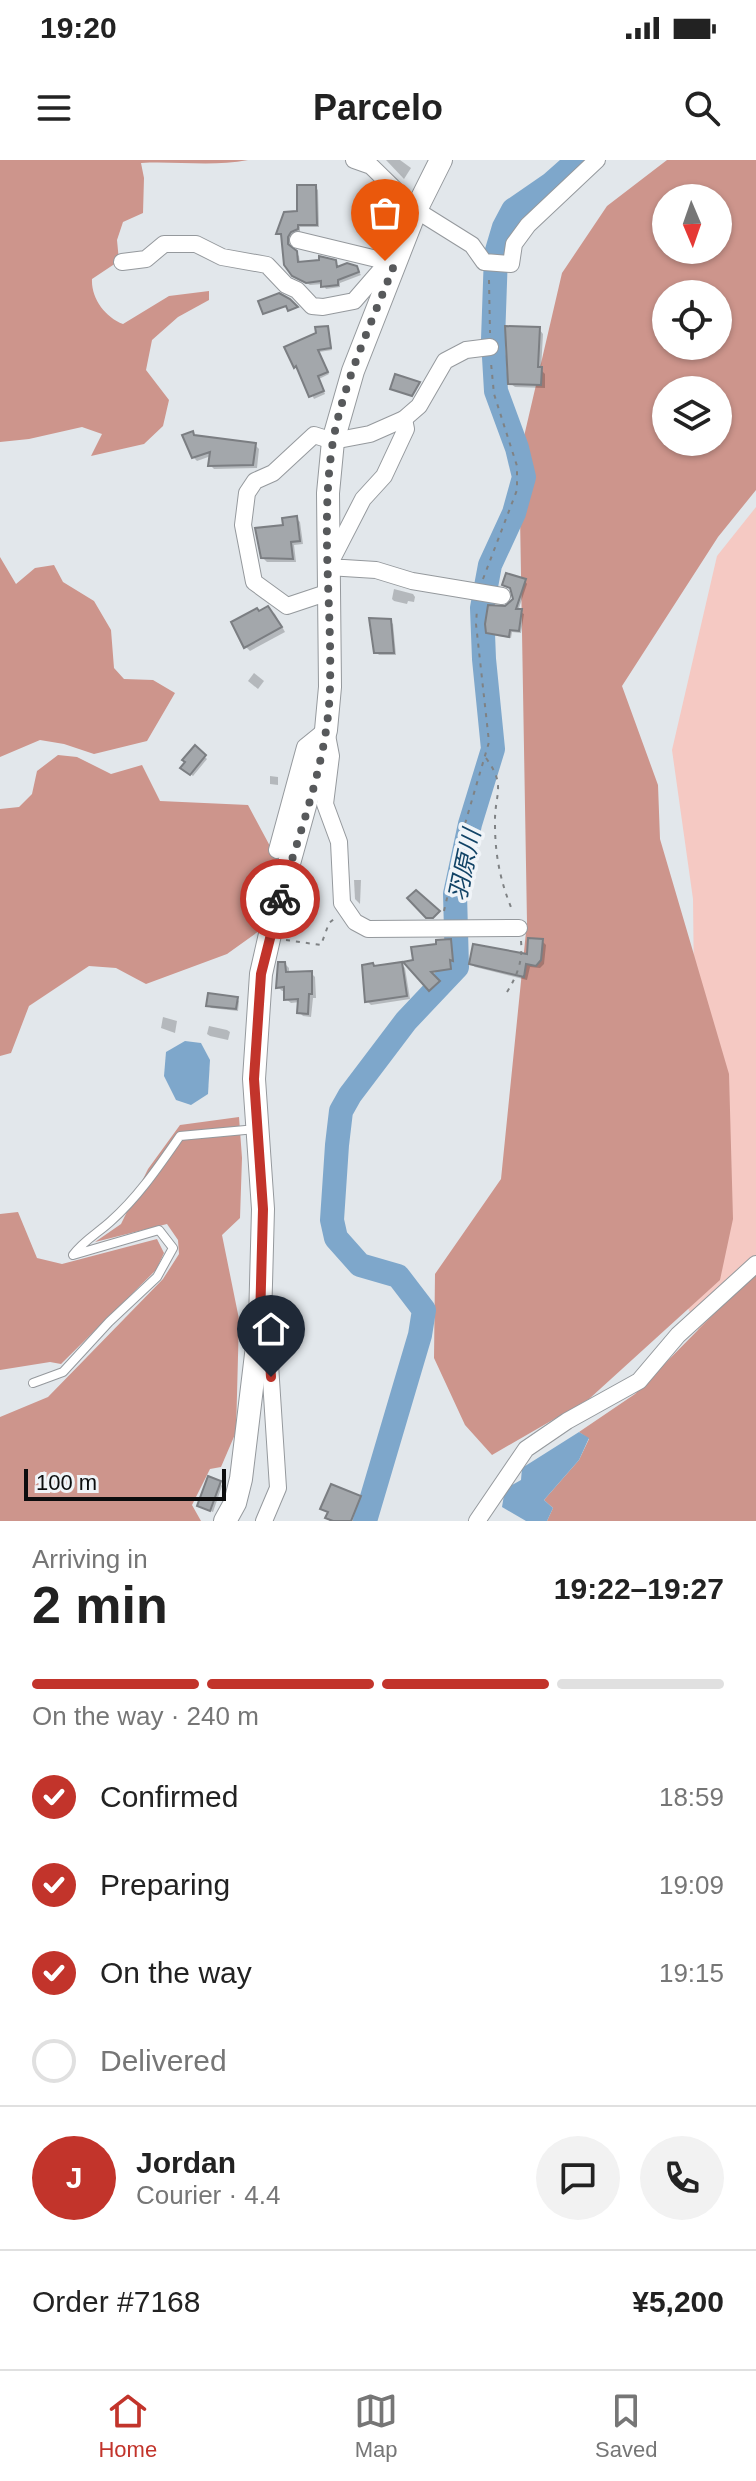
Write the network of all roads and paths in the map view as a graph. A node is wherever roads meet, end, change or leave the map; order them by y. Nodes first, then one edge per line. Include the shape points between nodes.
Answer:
1 (354, 160) edge
2 (441, 160) edge
3 (597, 160) edge
4 (416, 210) junction
5 (298, 240) dead end
6 (122, 262) dead end
7 (393, 268) junction
8 (490, 347) dead end
9 (404, 419) junction
10 (333, 441) junction
11 (328, 567) junction
12 (329, 592) junction
13 (502, 596) dead end
14 (326, 730) junction
15 (485, 757) dead end
16 (277, 850) dead end
17 (350, 915) junction
18 (519, 928) junction
19 (269, 937) junction
20 (507, 992) dead end
21 (258, 1129) junction
22 (756, 1264) edge
23 (260, 1321) junction
24 (33, 1383) dead end
25 (225, 1521) edge
26 (264, 1521) edge
27 (477, 1521) edge

1 - 4 street via 371,166
2 - 4 main road
3 - 4 street via 528,225 514,244 511,264 484,262 472,245
4 - 7 main road
5 - 7 street via 385,261
6 - 7 street via 146,259 164,244 196,244 222,257 267,265 312,306 323,307 354,301 380,271
7 - 10 main road via 353,371
8 - 9 street via 466,350 445,361 419,406
9 - 10 street via 370,434
9 - 11 street via 406,429 384,476 363,499
10 - 11 main road
10 - 12 street via 314,435 273,473 255,481 247,493 243,525 254,582 287,606
11 - 12 main road
11 - 13 street via 376,570
12 - 14 main road
14 - 16 street via 305,747
14 - 17 street via 331,756 325,804 339,842 342,903
14 - 19 main road
15 - 18 path via 499,784 495,823 500,880
17 - 18 street via 368,929
17 - 19 path via 329,923 321,945
18 - 20 path via 522,953
19 - 21 main road via 261,974 254,1079
21 - 23 main road via 263,1209
21 - 24 lane via 180,1136 112,1221 79,1246 73,1255 159,1230 173,1248 157,1277 63,1372
22 - 27 street via 678,1335 639,1381 526,1449
23 - 25 main road via 241,1479
23 - 26 street via 269,1349 278,1488

